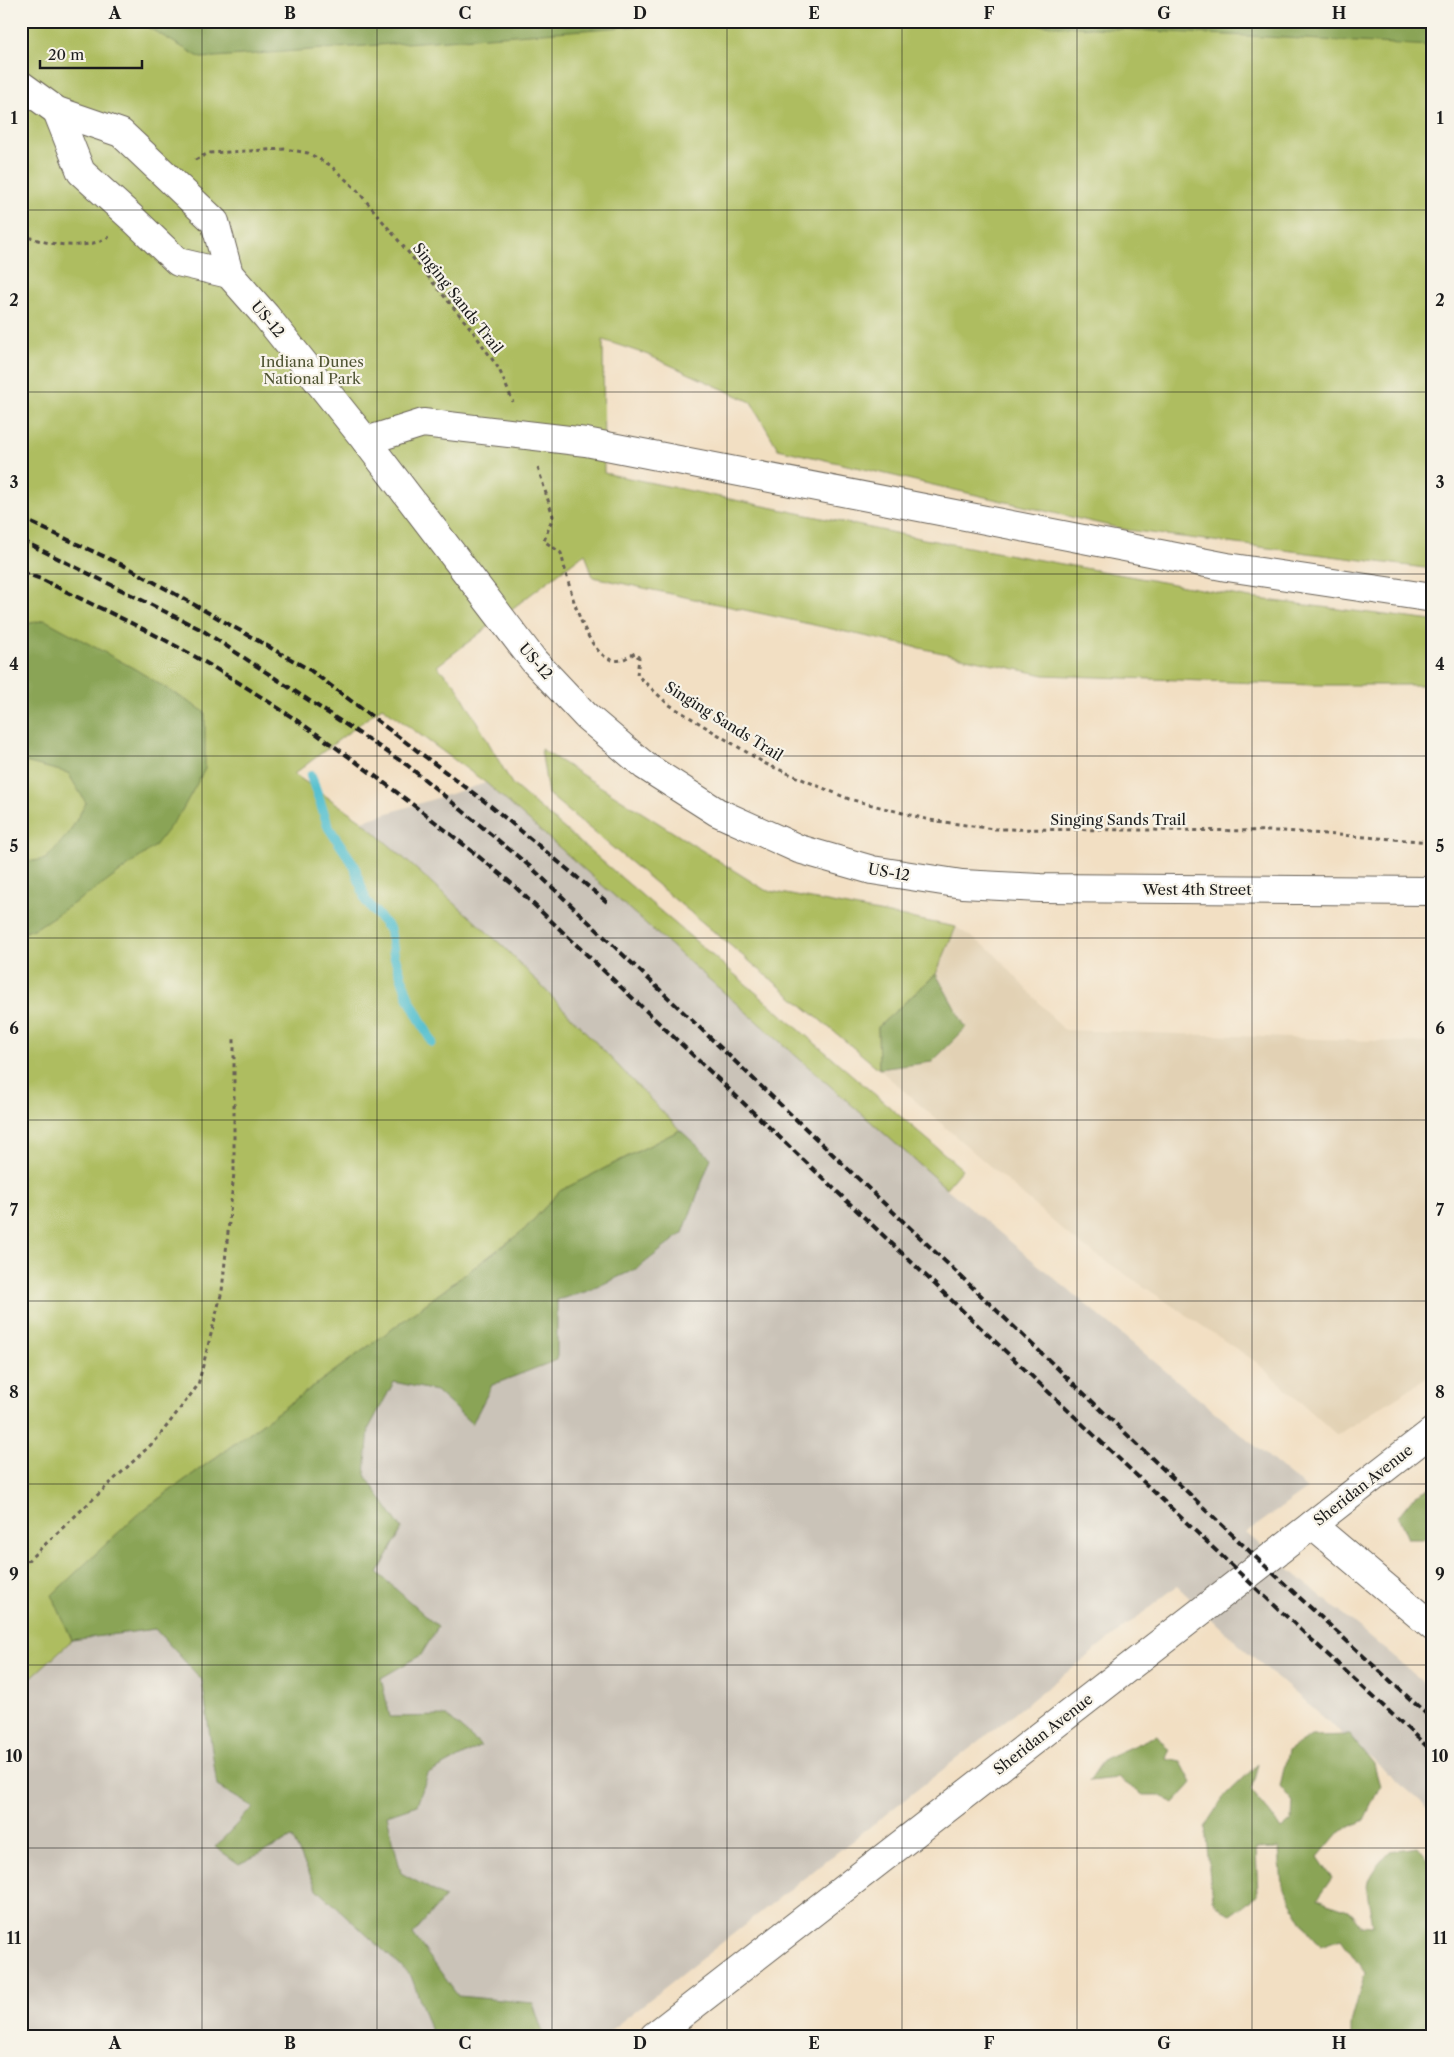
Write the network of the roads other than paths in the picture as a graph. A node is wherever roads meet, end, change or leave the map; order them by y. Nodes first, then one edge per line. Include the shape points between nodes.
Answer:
1 (21, 85) edge
2 (57, 111) junction
3 (229, 274) junction
4 (366, 441) junction
5 (1433, 598) edge
6 (962, 884) joint
7 (1433, 891) edge
8 (1433, 1431) edge
9 (1312, 1525) junction
10 (1433, 1627) edge
11 (654, 2036) edge

1 - 2 main road, US-12
2 - 3 main road via 82,172 178,262
2 - 3 main road, US-12 via 121,133 173,180 215,222
3 - 4 main road, US-12
4 - 5 main road via 423,423 586,442 1227,567
4 - 6 main road, US-12 via 534,661 586,716 645,766 717,812 798,849 872,870
6 - 7 main road, West 4th Street via 1040,888
8 - 9 main road, Sheridan Avenue
9 - 10 main road
9 - 11 main road, Sheridan Avenue

